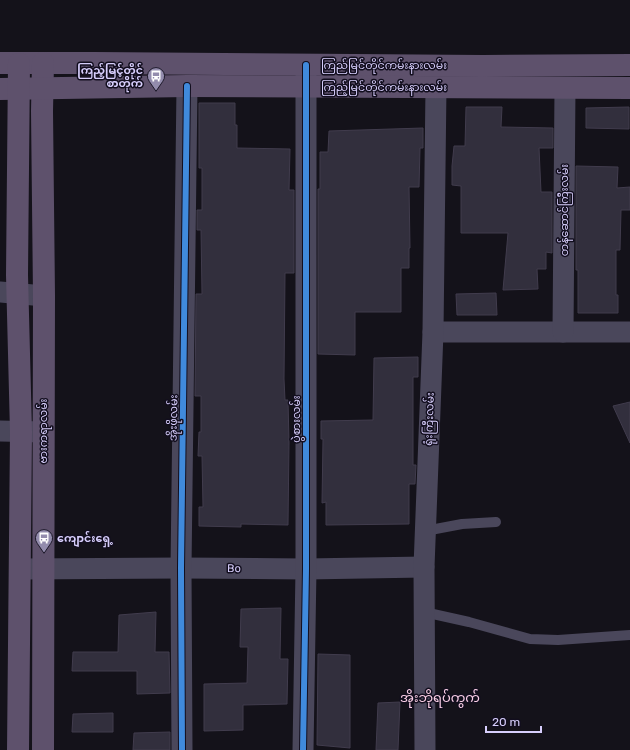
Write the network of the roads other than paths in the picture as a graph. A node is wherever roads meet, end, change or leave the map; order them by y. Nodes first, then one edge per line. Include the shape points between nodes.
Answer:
1 (43, 63) junction
2 (9, 64) edge
3 (306, 65) junction
4 (630, 65) edge
5 (187, 86) junction
6 (307, 87) junction
7 (436, 87) junction
8 (42, 88) junction
9 (66, 88) junction
10 (565, 88) junction
11 (630, 88) edge
12 (6, 91) edge
13 (42, 111) junction
14 (9, 293) edge
15 (44, 296) junction
16 (433, 332) junction
17 (563, 332) junction
18 (630, 332) edge
19 (0, 431) edge
20 (21, 432) junction
21 (43, 432) junction
22 (496, 522) dead end
23 (425, 531) junction
24 (424, 567) junction
25 (180, 568) junction
26 (20, 569) junction
27 (44, 569) junction
28 (306, 569) junction
29 (424, 612) junction
30 (630, 635) edge
31 (18, 750) edge
32 (43, 750) edge
33 (182, 750) edge
34 (303, 750) edge
35 (425, 750) edge

1 - 2 main road, ကြည်မြင်တိုင်ကမ်းနားလမ်း
1 - 3 main road, ကြည်မြင်တိုင်ကမ်းနားလမ်း
1 - 8 main road
2 - 12 main road, ကြည်မြင်တိုင်ကမ်းနားလမ်း
3 - 4 main road, ကြည်မြင်တိုင်ကမ်းနားလမ်း
3 - 6 street, ပွဲစားလမ်း
5 - 6 main road, ကြည့်မြင်တိုင်ကမ်းနားလမ်း
5 - 9 main road, ကြည့်မြင်တိုင်ကမ်းနားလမ်း
5 - 25 street, အိုးဖိုလမ်း
6 - 7 main road, ကြည့်မြင်တိုင်ကမ်းနားလမ်း
6 - 28 street, ပွဲစားလမ်း
7 - 10 main road, ကြည့်မြင်တိုင်ကမ်းနားလမ်း
7 - 16 street, ရုံးကြီးလမ်း
8 - 9 main road
8 - 12 main road
8 - 13 main road
9 - 13 main road via 50,98
10 - 11 main road, ကြည့်မြင်တိုင်ကမ်းနားလမ်း
10 - 17 street, တန်ဆောင်ကြီးလမ်း
12 - 14 main road, ဗားကရာလမ်း via 8,100 18,112
13 - 15 main road, ဗားကရာလမ်း
14 - 15 street
14 - 20 main road, ဗားကရာလမ်း
15 - 21 main road, ဗားကရာလမ်း
16 - 17 street
16 - 23 street, ရုံးကြီးလမ်း
17 - 18 street
19 - 20 street
20 - 21 street
20 - 26 main road, ဗားကရာလမ်း
21 - 27 main road, ဗားကရာလမ်း
22 - 23 lane via 462,524
23 - 24 street, ရုံးကြီးလမ်း
24 - 28 street, Bo
24 - 29 street, ရုံးကြီးလမ်း
25 - 27 street, Bo
25 - 28 street, Bo
25 - 33 street, အိုးဖိုလမ်း
26 - 27 street, Bo
26 - 31 main road, ဗားကရာလမ်း
27 - 32 main road, ဗားကရာလမ်း
28 - 34 street, ပွဲစားလမ်း
29 - 30 lane via 530,640
29 - 35 street, ရုံးကြီးလမ်း

